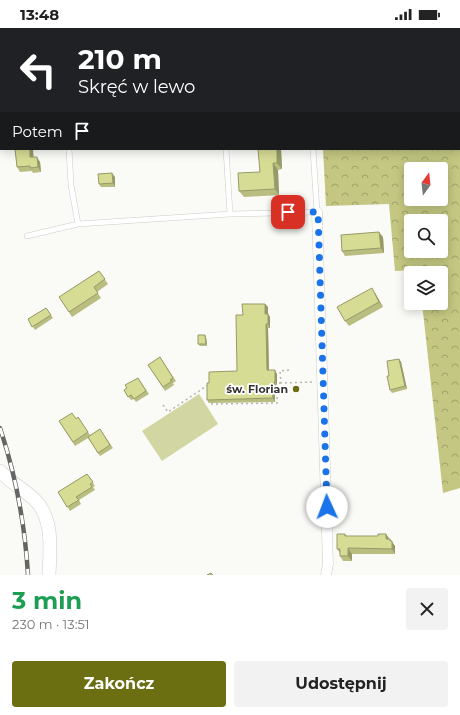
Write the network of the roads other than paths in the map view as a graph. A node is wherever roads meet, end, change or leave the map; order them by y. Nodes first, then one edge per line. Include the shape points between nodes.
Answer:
1 (69, 150) edge
2 (226, 150) edge
3 (313, 150) edge
4 (318, 212) junction
5 (230, 214) junction
6 (78, 224) junction
7 (27, 236) dead end
8 (0, 471) edge
9 (49, 575) edge
10 (326, 575) edge

1 - 6 lane via 71,185
2 - 5 lane
3 - 4 lane
4 - 5 lane
4 - 10 street via 328,564
5 - 6 lane
6 - 7 lane
8 - 9 street via 34,499 44,513 50,530

